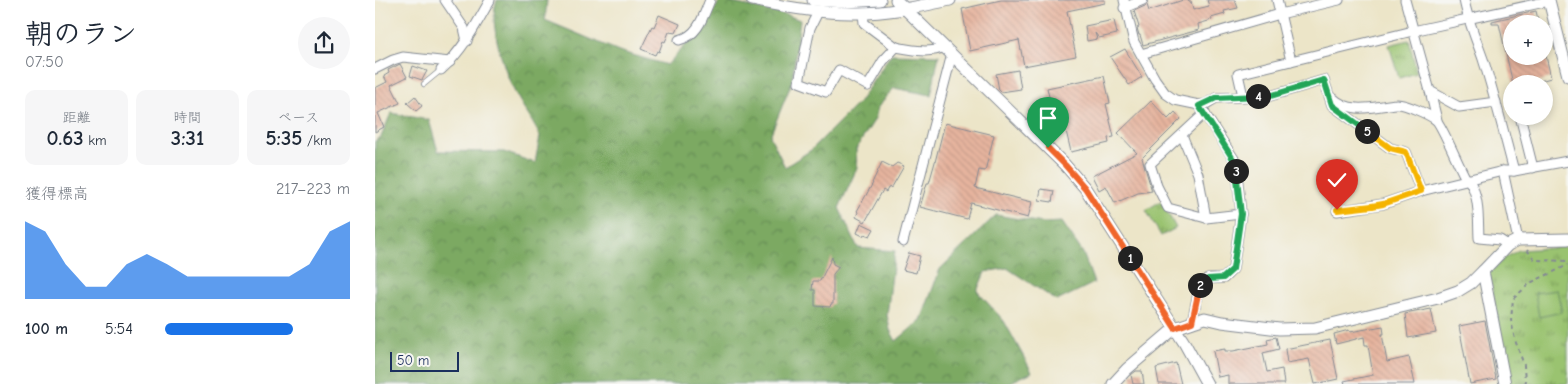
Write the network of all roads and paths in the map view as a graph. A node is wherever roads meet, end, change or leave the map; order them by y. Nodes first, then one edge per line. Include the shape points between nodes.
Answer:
1 (445, 0) edge
2 (490, 0) edge
3 (710, 0) edge
4 (752, 0) edge
5 (880, 0) edge
6 (896, 0) edge
7 (949, 0) edge
8 (1143, 0) edge
9 (1277, 0) edge
10 (1339, 0) edge
11 (1405, 0) edge
12 (1464, 0) edge
13 (1549, 0) edge
14 (845, 1) edge
15 (814, 3) edge
16 (1124, 4) edge
17 (906, 9) junction
18 (863, 12) junction
19 (1281, 14) junction
20 (1468, 19) junction
21 (1413, 31) junction
22 (679, 40) dead end
23 (467, 41) junction
24 (896, 47) junction
25 (948, 51) junction
26 (1141, 54) junction
27 (1291, 61) junction
28 (451, 62) junction
29 (375, 69) edge
30 (441, 70) joint
31 (1568, 76) edge
32 (424, 84) dead end
33 (1430, 91) junction
34 (1327, 93) junction
35 (1243, 96) junction
36 (1496, 102) junction
37 (1202, 109) junction
38 (1437, 120) junction
39 (1523, 125) edge
40 (1182, 135) junction
41 (1568, 161) edge
42 (1533, 168) junction
43 (1503, 171) junction
44 (1514, 171) junction
45 (1467, 179) junction
46 (1421, 191) junction
47 (1337, 210) dead end
48 (1241, 214) junction
49 (1206, 218) junction
50 (1568, 239) edge
51 (903, 242) dead end
52 (1513, 242) junction
53 (1568, 261) edge
54 (1568, 265) edge
55 (1483, 272) junction
56 (1192, 322) junction
57 (1175, 328) junction
58 (1113, 384) edge
59 (1207, 384) edge
60 (1505, 384) edge
61 (1525, 384) edge

1 - 23 street via 464,28
2 - 23 street
3 - 22 street via 699,26 687,38
4 - 15 street
5 - 14 street
6 - 17 street
7 - 17 street
8 - 16 street
9 - 19 street
10 - 19 street
11 - 21 street
12 - 20 street
13 - 20 street
13 - 31 street
14 - 15 street
15 - 18 street via 851,13
15 - 24 street via 816,16 809,28 799,82 826,92 839,70 868,86
16 - 26 street via 1134,42
17 - 18 street
17 - 25 street
18 - 24 street via 864,23
19 - 26 street
19 - 27 street
20 - 21 street
20 - 36 street
21 - 27 street
21 - 33 street
23 - 28 street
24 - 25 street
25 - 51 street
25 - 57 street via 1085,188
26 - 37 street via 1165,93
27 - 35 street via 1238,74
28 - 29 street via 403,58
28 - 30 street
30 - 32 lane
33 - 36 street via 1459,106
33 - 38 street
34 - 35 street via 1324,80 1270,96
34 - 38 street via 1339,104 1353,108 1398,103
34 - 46 street via 1332,105 1390,148 1406,152
35 - 37 street via 1216,98
36 - 44 street
37 - 40 street
37 - 48 street via 1235,162
38 - 45 street
39 - 42 street
40 - 49 street via 1198,174
40 - 49 street via 1150,164 1168,208
41 - 42 street
42 - 44 street
43 - 44 street
43 - 45 street
43 - 52 street
45 - 46 street
45 - 52 street via 1474,187 1479,238
46 - 47 street via 1383,204
48 - 49 street
48 - 56 street via 1233,269 1223,278 1208,279 1200,284
50 - 52 street
52 - 53 path via 1535,260
52 - 55 street
54 - 61 path via 1530,283 1513,299 1511,320 1524,365
55 - 56 street via 1458,291 1315,328 1279,329 1205,318
55 - 60 street
56 - 57 street
57 - 58 street
57 - 59 street

